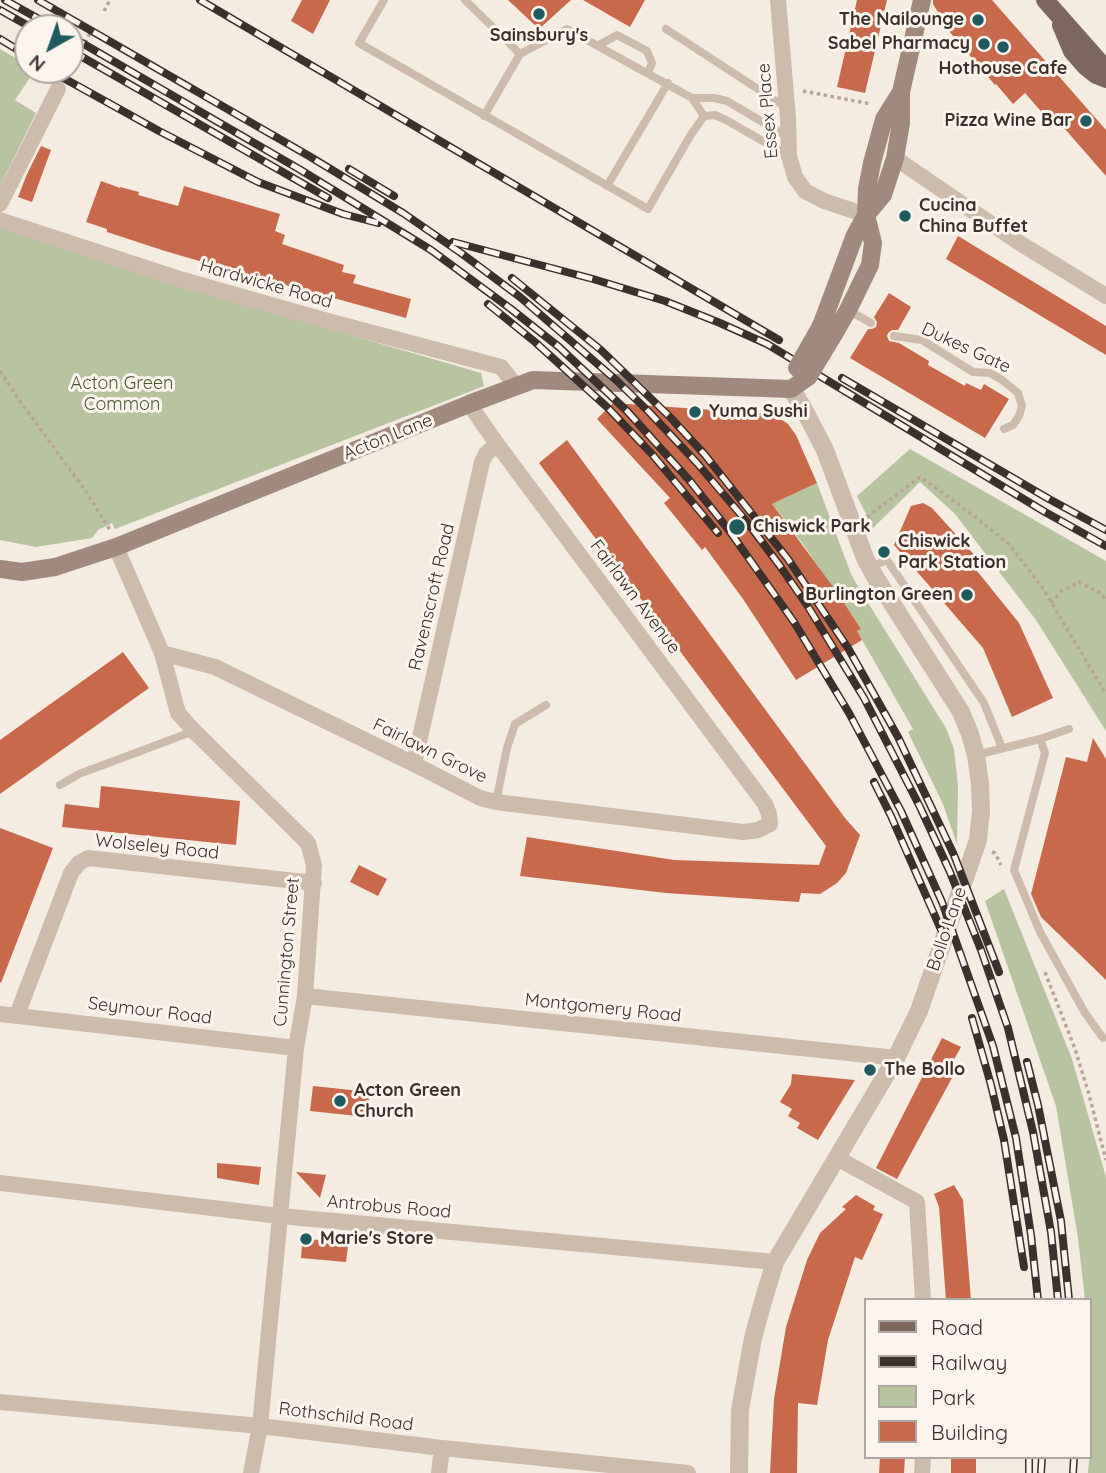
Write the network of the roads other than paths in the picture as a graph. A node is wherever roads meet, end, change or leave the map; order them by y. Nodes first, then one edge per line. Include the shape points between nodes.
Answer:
1 (384, 0) edge
2 (465, 0) edge
3 (778, 0) edge
4 (922, 0) edge
5 (1050, 6) edge
6 (666, 29) dead end
7 (599, 46) junction
8 (520, 54) junction
9 (1106, 69) edge
10 (648, 73) junction
11 (1106, 79) edge
12 (668, 83) junction
13 (58, 89) dead end
14 (901, 92) junction
15 (692, 98) junction
16 (787, 108) junction
17 (484, 116) junction
18 (704, 116) junction
19 (788, 136) junction
20 (789, 156) junction
21 (895, 158) junction
22 (607, 186) junction
23 (0, 204) edge
24 (866, 215) junction
25 (0, 220) edge
26 (1106, 296) edge
27 (848, 310) junction
28 (871, 323) dead end
29 (827, 330) junction
30 (894, 336) dead end
31 (517, 387) junction
32 (791, 389) junction
33 (469, 404) junction
34 (1004, 429) dead end
35 (497, 444) junction
36 (114, 541) junction
37 (870, 567) junction
38 (0, 569) edge
39 (162, 653) junction
40 (546, 705) dead end
41 (1069, 729) dead end
42 (194, 731) junction
43 (1040, 738) junction
44 (1002, 748) junction
45 (976, 755) junction
46 (414, 764) junction
47 (60, 785) dead end
48 (496, 802) junction
49 (769, 814) joint
50 (314, 883) junction
51 (305, 996) junction
52 (8, 1014) edge
53 (1103, 1038) dead end
54 (296, 1048) junction
55 (896, 1058) junction
56 (837, 1158) junction
57 (0, 1182) edge
58 (280, 1216) junction
59 (775, 1262) junction
60 (923, 1298) edge
61 (0, 1402) edge
62 (260, 1426) junction
63 (442, 1448) junction
64 (624, 1470) edge
65 (251, 1473) edge
66 (439, 1473) edge
67 (688, 1473) edge
68 (739, 1473) edge

1 - 17 lane via 359,43
2 - 8 lane
3 - 16 street, Essex Place
4 - 14 main road
5 - 9 main road
5 - 11 main road via 1072,51
6 - 16 lane
7 - 8 lane via 567,29
7 - 10 lane
7 - 10 lane via 617,35 647,51 652,63
8 - 17 lane
10 - 12 lane
12 - 15 lane
12 - 22 lane
13 - 23 street
14 - 21 main road
14 - 24 main road via 879,134
15 - 18 lane
15 - 19 lane via 727,101
16 - 19 street, Essex Place
17 - 22 lane
18 - 20 lane via 726,120
18 - 22 lane via 648,209
19 - 20 street, Essex Place
20 - 24 street, Essex Place via 805,191
21 - 24 main road via 883,195
21 - 26 street
24 - 27 main road via 873,243 870,265
24 - 29 main road via 855,235
25 - 31 street, Hardwicke Road via 183,280 501,367
27 - 28 lane
27 - 29 main road
29 - 32 main road, bridge
30 - 34 lane, Dukes Gate via 922,340 973,372 990,373 1018,393 1019,416
31 - 32 main road, Acton Lane via 542,380
31 - 33 main road, Acton Lane
32 - 37 street, Bollo Lane via 825,450
33 - 35 street, Fairlawn Avenue
33 - 36 main road, Acton Lane
35 - 46 street, Ravenscroft Road via 482,462
35 - 49 street, Fairlawn Avenue
36 - 38 main road, Acton Lane via 55,567 22,572
36 - 39 street, Cunnington Street
37 - 44 lane via 887,560 984,703
37 - 45 street, Bollo Lane via 961,712
39 - 42 street, Cunnington Street via 178,712
39 - 46 street, Fairlawn Grove via 215,667
40 - 48 lane via 515,724
41 - 43 lane
42 - 47 lane
42 - 50 street, Cunnington Street via 308,844
43 - 44 lane
43 - 53 lane via 1045,753 1014,870 1040,932
44 - 45 lane
45 - 55 street, Bollo Lane via 981,811 978,840 919,1011
46 - 48 street, Fairlawn Grove
48 - 49 street, Fairlawn Grove via 743,832 770,824
50 - 51 street, Cunnington Street
50 - 52 street, Wolseley Road via 88,858 71,873
51 - 54 street, Cunnington Street
51 - 55 street, Montgomery Road
52 - 54 street, Seymour Road
54 - 58 street, Cunnington Street
55 - 56 street, Bollo Lane
56 - 59 street, Bollo Lane
56 - 60 street via 917,1202
57 - 58 street, Antrobus Road
58 - 59 street, Antrobus Road
58 - 62 street, Cunnington Street
59 - 68 street, Bollo Lane via 753,1338 740,1410
61 - 62 street, Rothschild Road
62 - 63 street, Rothschild Road
62 - 65 street, Cunnington Street
63 - 64 street, Rothschild Road
63 - 66 street
64 - 67 street, Rothschild Road

